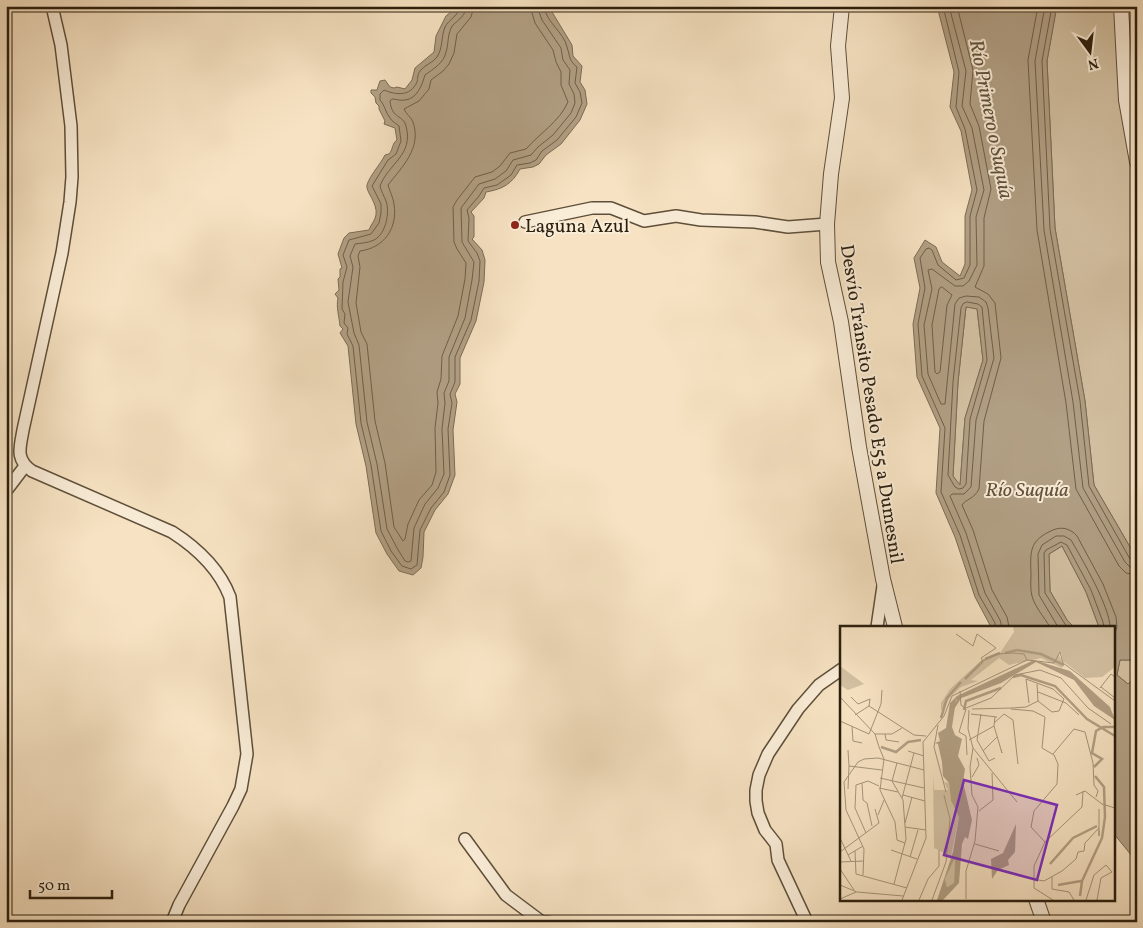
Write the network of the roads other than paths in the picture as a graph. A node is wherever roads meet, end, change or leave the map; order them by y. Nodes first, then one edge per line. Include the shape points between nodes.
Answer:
1 (52, 6) edge
2 (842, 6) edge
3 (1121, 6) edge
4 (1137, 162) edge
5 (525, 222) dead end
6 (827, 224) junction
7 (25, 466) junction
8 (6, 491) edge
9 (883, 579) junction
10 (877, 626) edge
11 (895, 626) edge
12 (840, 670) edge
13 (465, 839) dead end
14 (1036, 900) edge
15 (172, 922) edge
16 (548, 922) edge
17 (807, 922) edge
18 (1044, 922) edge

1 - 7 street via 61,45 71,126 72,177 62,253 22,430 19,452
2 - 6 street, Desvío Tránsito Pesado E55 a Dumesnil via 838,46 842,98
3 - 4 street via 1126,100
5 - 6 street via 592,208 611,208 644,221 676,216 788,228
6 - 9 street, Desvío Tránsito Pesado E55 a Dumesnil via 828,262 841,322
7 - 8 street
7 - 15 street via 188,542 219,573 230,597 247,754 245,769 233,806
9 - 10 street
9 - 11 street, Desvío Tránsito Pesado E55 a Dumesnil
12 - 17 street via 819,685 798,709 768,754 756,790 758,813 776,844 778,860
13 - 16 street via 506,895 542,922
14 - 18 street

